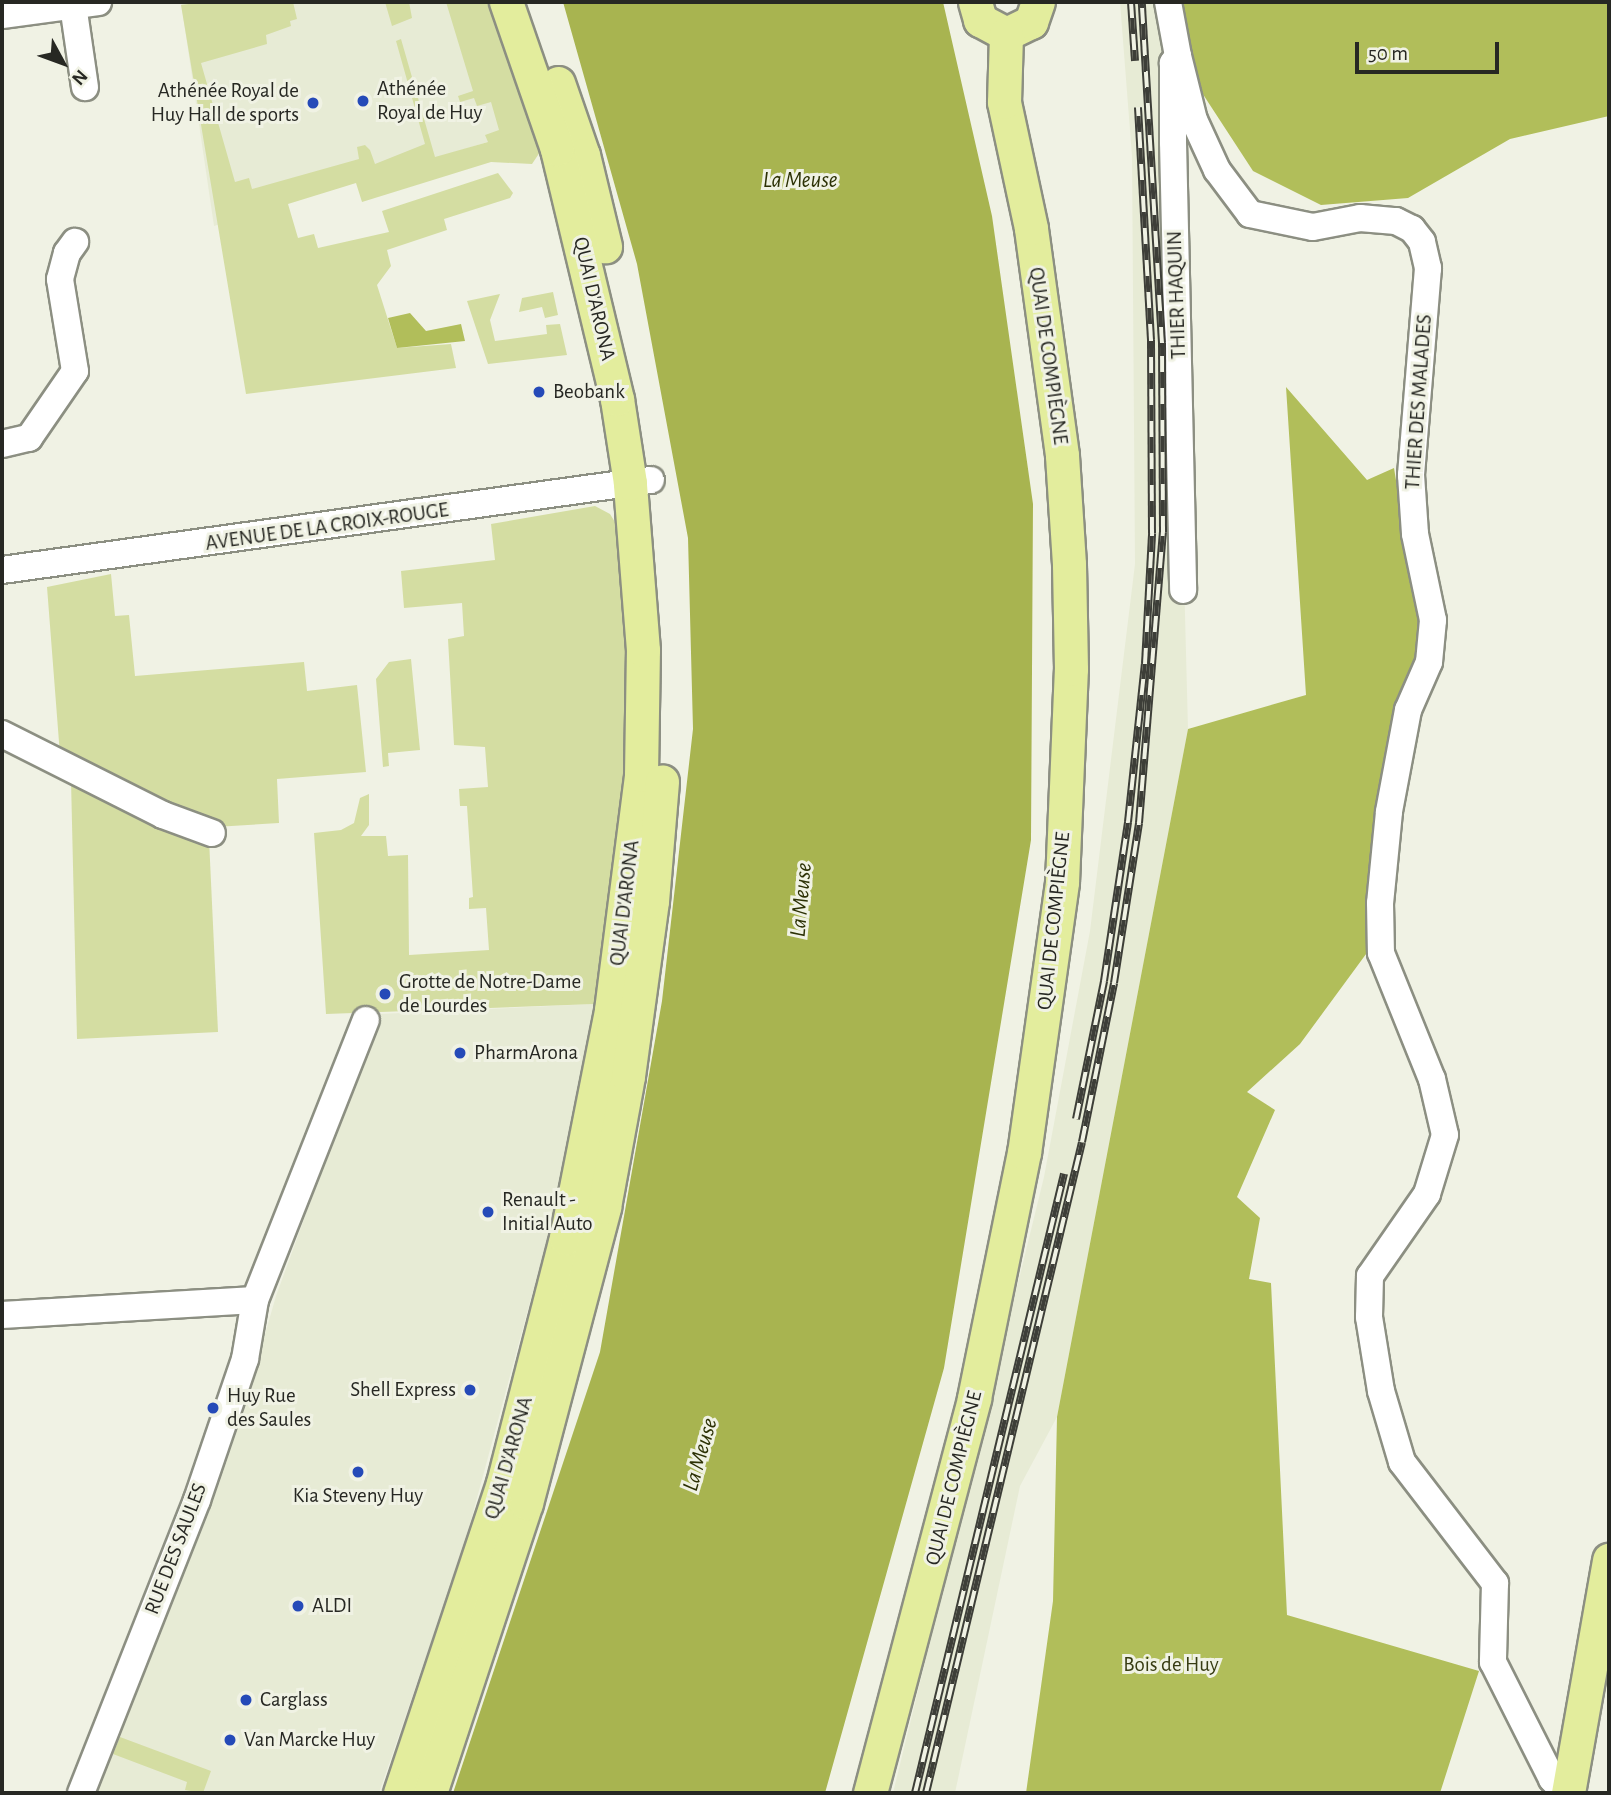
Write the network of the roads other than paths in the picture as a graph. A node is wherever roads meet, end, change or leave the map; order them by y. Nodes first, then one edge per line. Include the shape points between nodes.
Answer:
1 (975, 2) edge
2 (1038, 2) edge
3 (1168, 2) edge
4 (86, 3) edge
5 (512, 5) edge
6 (2, 15) edge
7 (1006, 34) junction
8 (1178, 56) junction
9 (85, 87) dead end
10 (75, 242) dead end
11 (2, 443) edge
12 (641, 481) junction
13 (2, 570) edge
14 (1183, 590) dead end
15 (2, 734) edge
16 (212, 832) dead end
17 (366, 1020) dead end
18 (255, 1300) junction
19 (2, 1315) edge
20 (1609, 1560) edge
21 (81, 1793) edge
22 (400, 1793) edge
23 (430, 1793) edge
24 (870, 1793) edge
25 (1566, 1793) edge

1 - 7 main road via 980,20
2 - 7 main road via 1031,22
3 - 8 street, THIER HAQUIN
4 - 6 street
4 - 9 street
5 - 12 main road, QUAI D'ARONA via 583,155 625,334
7 - 24 main road, QUAI DE COMPIÈGNE via 1004,102 1031,228 1062,455 1071,669 1062,882 1024,1153 974,1398
8 - 14 street, THIER HAQUIN via 1173,63 1173,155
8 - 25 street, THIER DES MALADES via 1199,132 1217,170 1250,215 1313,227 1360,218 1396,221 1412,229 1422,242 1428,268 1411,475 1415,534 1433,620 1429,662 1408,710 1389,812 1380,916 1381,953 1432,1079 1444,1135 1427,1194 1370,1276 1369,1317 1381,1391 1402,1462 1495,1583 1493,1662 1552,1779
10 - 11 street via 66,253 60,279 75,372 29,438
12 - 13 street, AVENUE DE LA CROIX-ROUGE
12 - 22 main road, QUAI D'ARONA via 641,775 611,1010 566,1238 534,1371 499,1495
12 - 23 main road, QUAI D'ARONA via 661,589 664,764 652,901 628,1076 604,1207 568,1352 526,1503
15 - 16 street via 163,815
17 - 18 street, RUE DES SAULES
18 - 19 street
18 - 21 street, RUE DES SAULES via 245,1359 197,1500
20 - 25 main road

